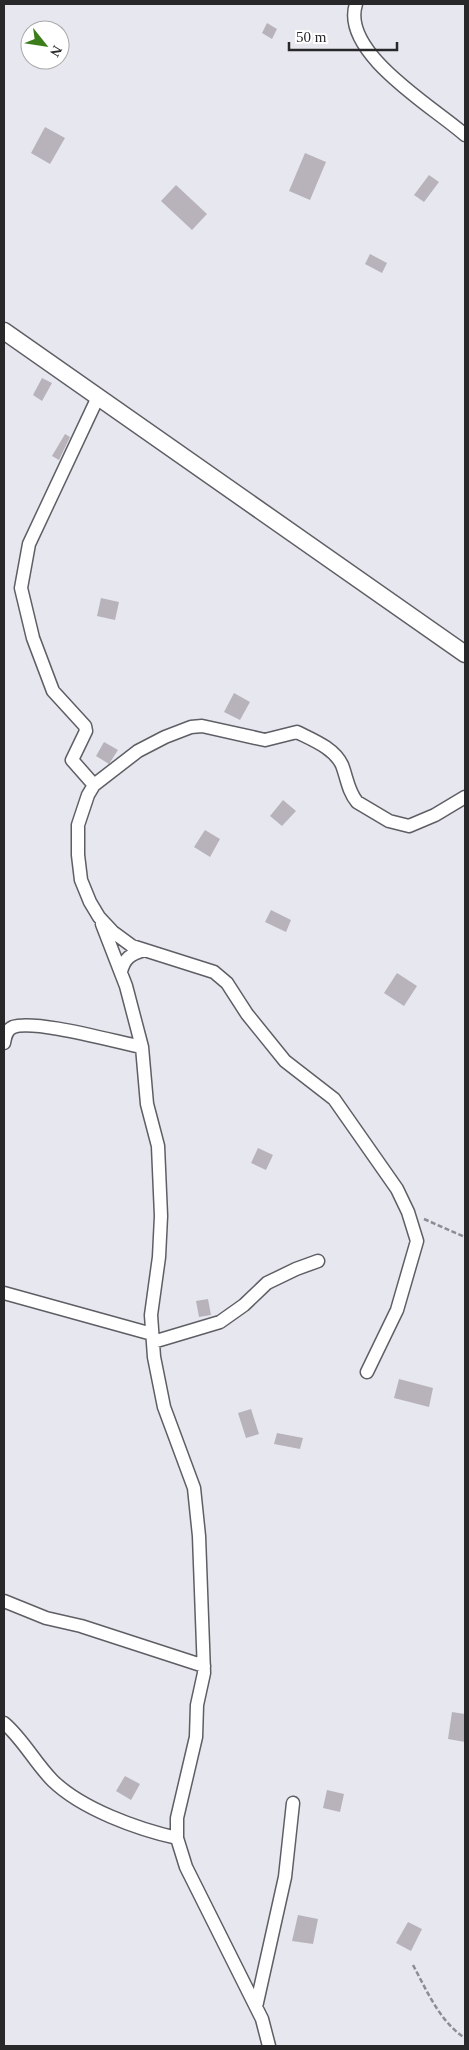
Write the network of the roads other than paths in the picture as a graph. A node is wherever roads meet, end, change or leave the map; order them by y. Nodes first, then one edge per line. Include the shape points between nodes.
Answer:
1 (356, 4) edge
2 (465, 135) edge
3 (4, 331) edge
4 (98, 397) junction
5 (465, 654) edge
6 (94, 786) junction
7 (465, 797) edge
8 (99, 917) junction
9 (144, 950) junction
10 (121, 972) junction
11 (4, 1043) edge
12 (142, 1047) junction
13 (318, 1261) dead end
14 (4, 1293) edge
15 (152, 1338) junction
16 (367, 1372) dead end
17 (4, 1602) edge
18 (204, 1666) junction
19 (4, 1723) edge
20 (293, 1803) dead end
21 (177, 1838) junction
22 (256, 2007) junction
23 (269, 2046) edge

1 - 2 street via 356,27 372,56 405,89
3 - 4 street
4 - 5 street
4 - 6 street via 29,544 21,588 32,638 53,691 85,726 86,732 72,760
6 - 7 street via 138,752 165,737 202,726 265,740 297,732 312,739 336,756 357,802 400,825 418,824
6 - 8 street via 78,825 78,855 81,880
8 - 9 street via 112,932
8 - 10 street
9 - 10 street via 129,956
9 - 16 street via 201,966 227,983 285,1061 334,1099 397,1189 417,1241 397,1310
10 - 12 street
11 - 12 street via 6,1032 13,1027 27,1027 63,1029
12 - 15 street via 147,1104 158,1146 160,1177 159,1249 151,1315
13 - 15 street via 267,1283 220,1322
14 - 15 street
15 - 18 street via 164,1407 194,1488
17 - 18 street
18 - 21 street via 196,1737 177,1818
19 - 21 street via 55,1782 97,1811
20 - 22 street via 285,1878
21 - 22 street via 186,1867
22 - 23 street

